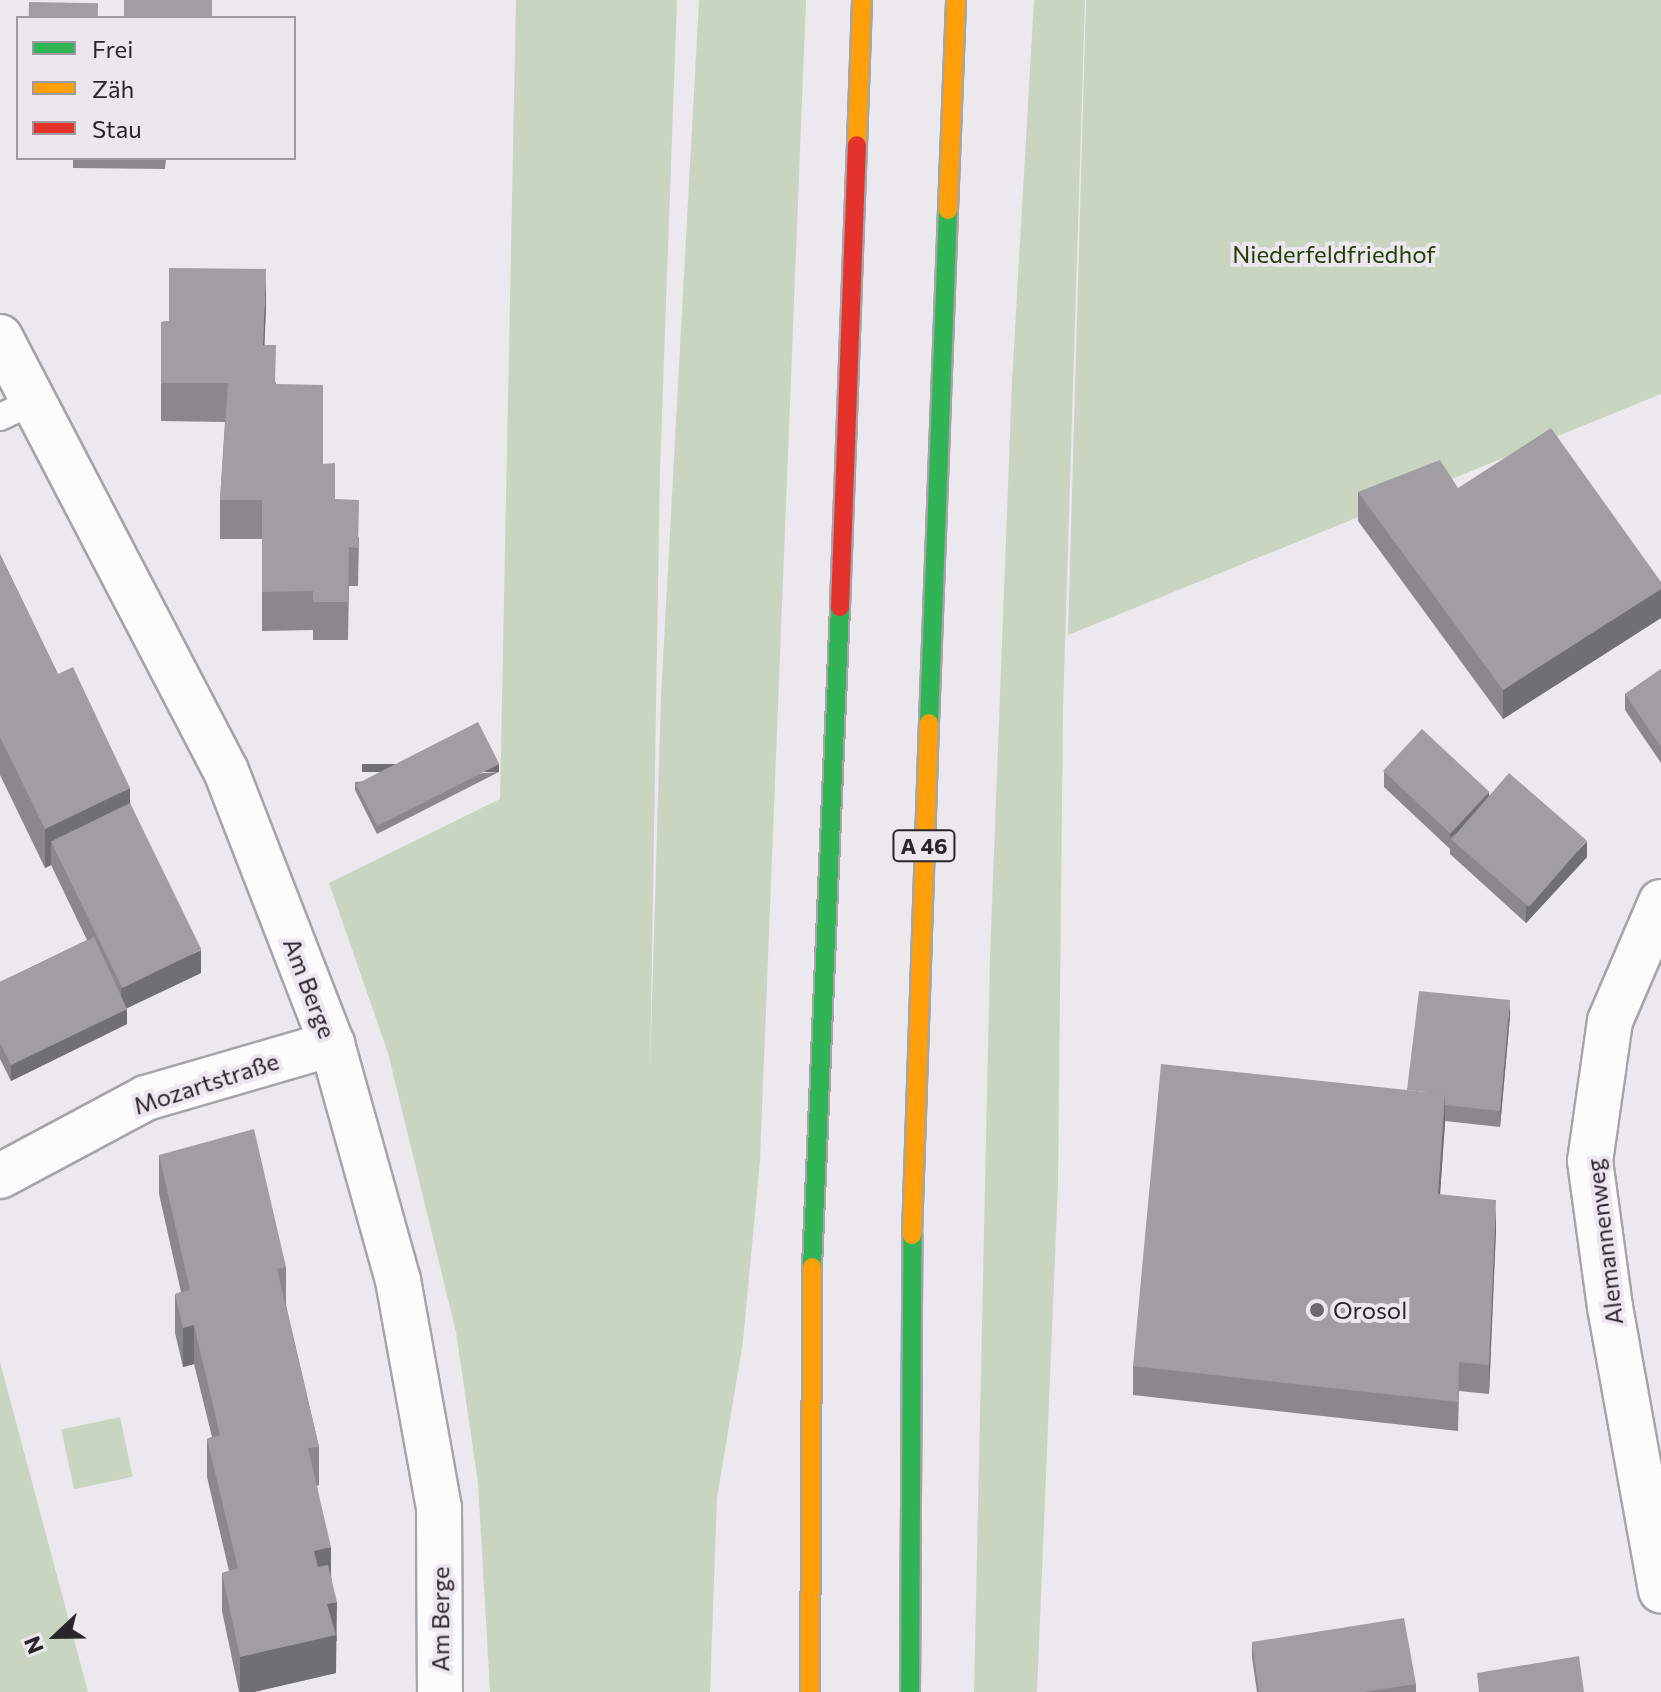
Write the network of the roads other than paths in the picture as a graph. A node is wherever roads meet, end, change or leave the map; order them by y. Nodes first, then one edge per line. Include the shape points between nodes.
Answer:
1 (862, 0) edge
2 (956, 0) edge
3 (0, 337) edge
4 (17, 409) edge
5 (1661, 902) edge
6 (332, 1044) junction
7 (0, 1176) edge
8 (1661, 1590) edge
9 (440, 1692) edge
10 (810, 1692) edge
11 (910, 1692) edge

1 - 10 highway via 824,1059 812,1244
2 - 11 highway, A 46 via 913,1137
3 - 4 street, Am Berge
4 - 6 street, Am Berge via 226,771
5 - 8 street, Alemannenweg via 1610,1021 1590,1161 1610,1307
6 - 7 street, Mozartstraße via 146,1098
6 - 9 street, Am Berge via 398,1280 439,1508

